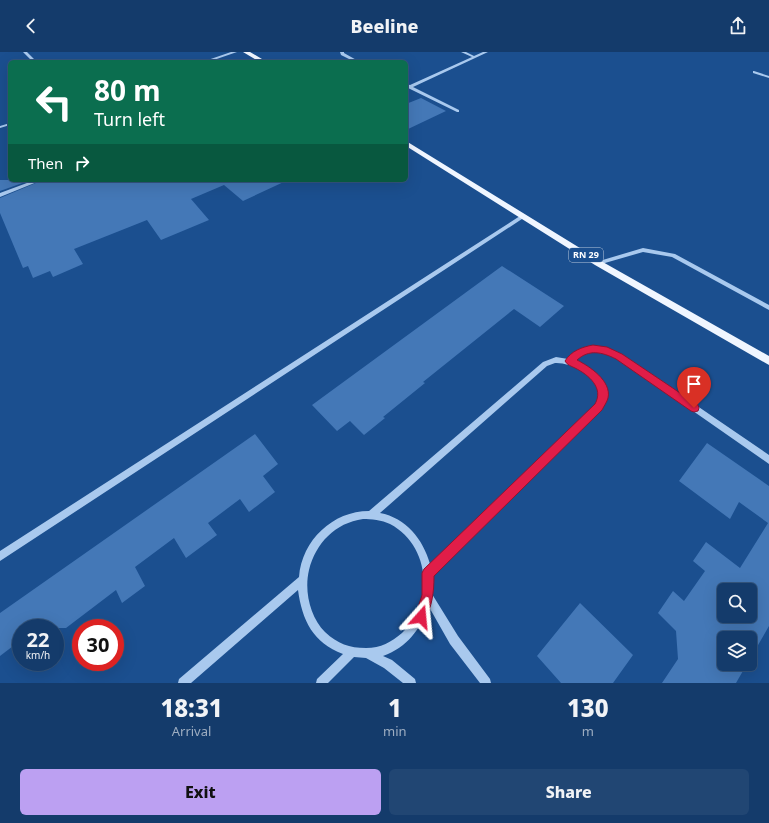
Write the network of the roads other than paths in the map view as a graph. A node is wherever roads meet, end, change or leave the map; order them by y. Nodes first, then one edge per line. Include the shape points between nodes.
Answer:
1 (25, 52) edge
2 (235, 52) edge
3 (246, 52) edge
4 (342, 52) edge
5 (463, 52) edge
6 (486, 52) edge
7 (474, 57) junction
8 (33, 60) edge
9 (210, 60) edge
10 (260, 60) edge
11 (354, 60) edge
12 (754, 72) dead end
13 (769, 77) edge
14 (408, 86) edge
15 (458, 111) dead end
16 (408, 144) edge
17 (35, 182) edge
18 (0, 195) edge
19 (524, 216) junction
20 (598, 263) junction
21 (769, 308) edge
22 (570, 361) junction
23 (769, 361) edge
24 (769, 460) edge
25 (371, 515) junction
26 (0, 556) edge
27 (428, 573) junction
28 (302, 580) junction
29 (428, 595) junction
30 (352, 652) junction
31 (369, 654) junction
32 (183, 683) edge
33 (321, 683) edge
34 (411, 683) edge
35 (486, 683) edge

1 - 8 street
2 - 9 street
3 - 10 main road
4 - 11 street
5 - 7 street
6 - 7 street
7 - 14 street
12 - 13 street
14 - 15 street
16 - 19 main road, RN 29
17 - 18 street
19 - 20 main road, RN 29
19 - 26 street
20 - 21 street via 643,250 673,255
20 - 23 main road, RN 29
22 - 24 street via 584,350 593,348 619,356
22 - 25 street via 557,360 545,364
22 - 27 street via 596,378 603,389 599,407
25 - 27 street via 391,520 409,532 422,550
25 - 28 street via 352,516 333,525 318,539 307,558
27 - 29 street
28 - 30 street via 304,604 314,626 330,643
28 - 32 street
29 - 31 street via 421,617 408,635 390,648
29 - 35 street via 454,640
30 - 31 street
30 - 33 street
31 - 34 street via 388,664

